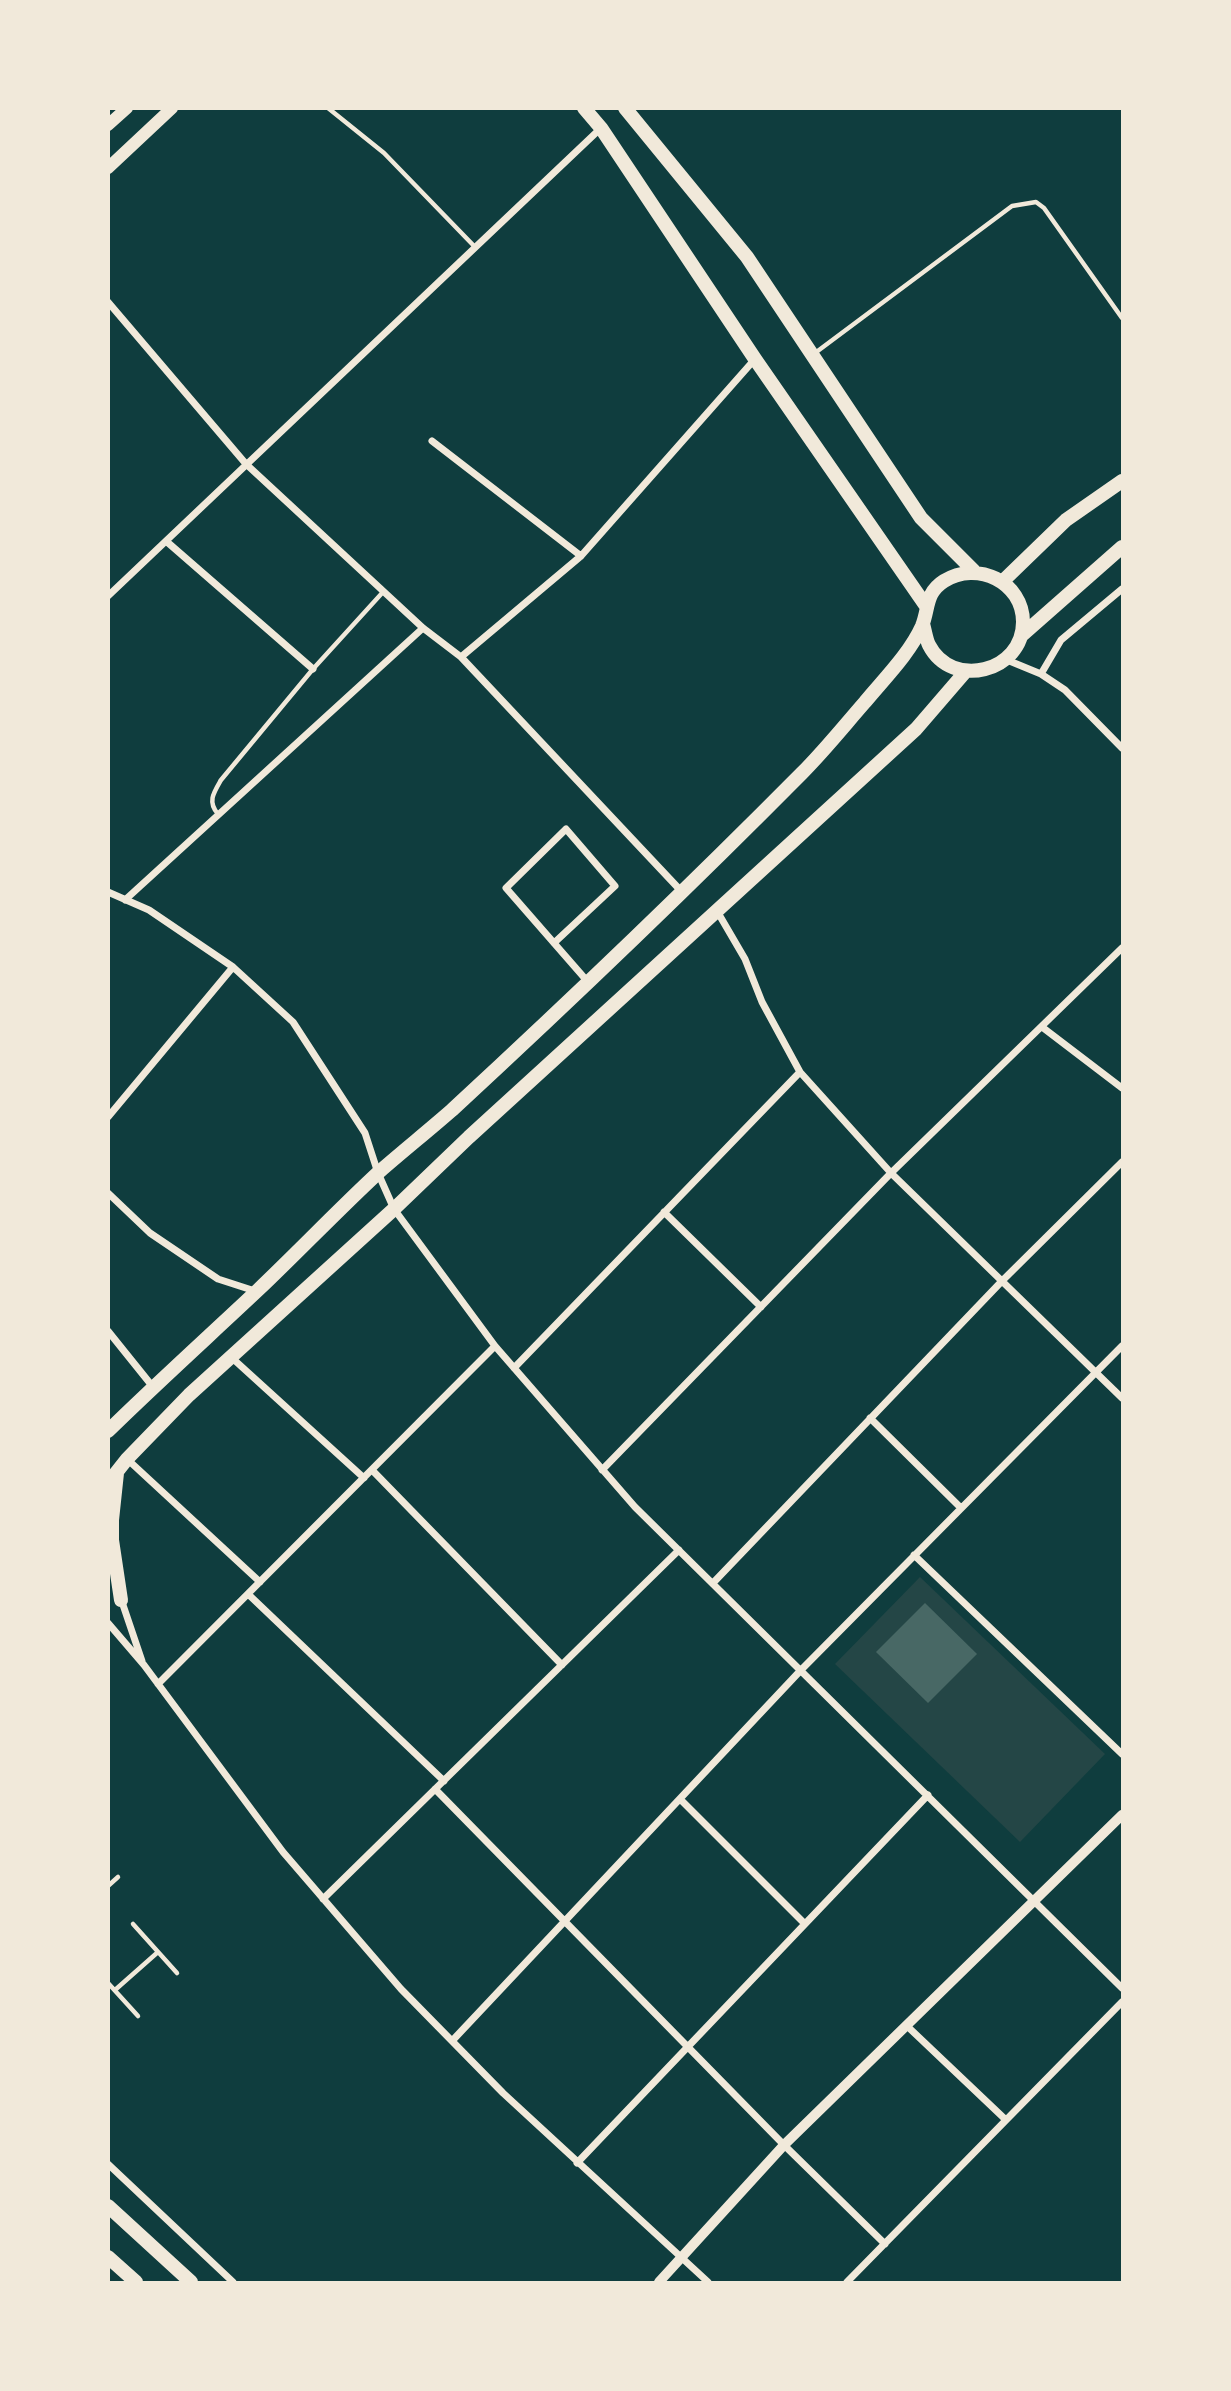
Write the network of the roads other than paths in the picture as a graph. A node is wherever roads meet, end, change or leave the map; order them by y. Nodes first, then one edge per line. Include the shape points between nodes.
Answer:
1 (127, 108) edge
2 (172, 108) edge
3 (328, 108) edge
4 (584, 108) edge
5 (625, 108) edge
6 (108, 125) edge
7 (600, 128) junction
8 (108, 168) edge
9 (475, 247) junction
10 (108, 302) edge
11 (1122, 318) edge
12 (812, 355) junction
13 (755, 359) junction
14 (432, 442) dead end
15 (246, 464) junction
16 (1122, 481) edge
17 (166, 541) junction
18 (1122, 547) edge
19 (581, 556) junction
20 (974, 571) junction
21 (1003, 581) junction
22 (1122, 589) edge
23 (384, 592) junction
24 (108, 596) edge
25 (926, 606) junction
26 (923, 624) junction
27 (423, 628) junction
28 (1021, 636) junction
29 (461, 657) junction
30 (1007, 660) junction
31 (313, 669) junction
32 (966, 671) junction
33 (1041, 674) junction
34 (1122, 748) edge
35 (218, 814) junction
36 (108, 892) edge
37 (683, 892) junction
38 (125, 900) junction
39 (716, 910) junction
40 (554, 943) junction
41 (1122, 948) edge
42 (233, 967) junction
43 (588, 982) junction
44 (1042, 1027) junction
45 (800, 1072) junction
46 (1122, 1088) edge
47 (108, 1117) edge
48 (1122, 1163) edge
49 (378, 1173) junction
50 (891, 1173) junction
51 (108, 1193) edge
52 (394, 1209) junction
53 (664, 1212) junction
54 (1002, 1281) junction
55 (256, 1292) junction
56 (761, 1307) junction
57 (108, 1331) edge
58 (495, 1346) junction
59 (1122, 1346) edge
60 (231, 1357) junction
61 (514, 1368) junction
62 (1096, 1372) junction
63 (153, 1387) junction
64 (1122, 1398) edge
65 (870, 1418) junction
66 (108, 1432) edge
67 (127, 1459) junction
68 (372, 1469) junction
69 (603, 1470) junction
70 (113, 1477) edge
71 (364, 1478) junction
72 (961, 1508) junction
73 (679, 1550) junction
74 (914, 1555) junction
75 (108, 1574) edge
76 (260, 1582) junction
77 (713, 1583) junction
78 (248, 1594) junction
79 (121, 1600) junction
80 (108, 1623) edge
81 (144, 1665) junction
82 (562, 1665) junction
83 (801, 1670) junction
84 (159, 1684) junction
85 (1122, 1754) edge
86 (444, 1781) junction
87 (435, 1789) junction
88 (928, 1795) junction
89 (680, 1799) junction
90 (1122, 1815) edge
91 (118, 1877) dead end
92 (108, 1886) edge
93 (323, 1899) junction
94 (1035, 1900) junction
95 (565, 1921) junction
96 (133, 1924) dead end
97 (806, 1924) junction
98 (158, 1952) junction
99 (177, 1973) dead end
100 (108, 1983) edge
101 (1122, 1987) edge
102 (115, 1990) junction
103 (1122, 2002) edge
104 (138, 2016) dead end
105 (907, 2026) junction
106 (452, 2041) junction
107 (687, 2047) junction
108 (1006, 2120) junction
109 (784, 2145) junction
110 (577, 2163) junction
111 (108, 2164) edge
112 (108, 2206) edge
113 (885, 2244) junction
114 (108, 2257) edge
115 (681, 2258) junction
116 (136, 2283) edge
117 (191, 2283) edge
118 (233, 2283) edge
119 (659, 2283) edge
120 (708, 2283) edge
121 (847, 2283) edge

1 - 6 main road
2 - 8 main road
3 - 9 lane via 384,153
4 - 7 main road
5 - 12 main road via 747,257
7 - 9 street
7 - 13 main road
9 - 15 street
10 - 15 street
11 - 12 lane via 1044,208 1024,202 1012,206
12 - 20 main road via 921,517
13 - 19 street
13 - 25 main road
14 - 19 street
15 - 17 street
15 - 23 street
16 - 21 main road via 1066,520
17 - 24 street
17 - 31 street
18 - 28 main road
19 - 29 street
20 - 21 main road
20 - 25 main road via 944,581
21 - 28 main road via 1023,609
22 - 33 street via 1061,640
23 - 27 street
23 - 31 lane
25 - 26 main road
26 - 32 main road via 929,646 945,663
26 - 37 main road via 897,664 813,762
27 - 29 street
27 - 35 street
28 - 30 main road
29 - 37 street
30 - 32 main road via 989,670
30 - 33 street
31 - 35 lane via 221,780 212,795
32 - 39 main road via 916,729
33 - 34 street via 1065,690
35 - 38 street
36 - 38 street
37 - 43 main road
38 - 42 street via 149,910
39 - 45 street
39 - 52 main road
40 - 40 street via 506,888 566,829 615,886
40 - 43 street
41 - 44 street
42 - 47 street
42 - 49 street via 293,1021 365,1133
43 - 49 main road
44 - 46 street
44 - 50 street
45 - 50 street
45 - 53 street
48 - 54 street
49 - 52 street
49 - 55 main road
50 - 54 street
50 - 56 street
51 - 55 street via 150,1233 218,1279
52 - 58 street
52 - 60 main road
53 - 56 street
53 - 61 street
54 - 62 street
54 - 65 street
55 - 63 main road
56 - 69 street
57 - 63 street
58 - 61 street
58 - 68 street
59 - 62 street
60 - 67 main road
60 - 71 street
61 - 69 street
62 - 64 street
62 - 72 street
63 - 66 main road
65 - 72 street
65 - 77 street
67 - 70 main road
67 - 76 street
68 - 71 street
68 - 82 street
69 - 73 street
70 - 79 main road via 112,1540
71 - 76 street
72 - 74 street
73 - 77 street
73 - 82 street
74 - 83 street
74 - 85 street
75 - 79 street
76 - 78 street
77 - 83 street
78 - 84 street
78 - 86 street
79 - 81 street
80 - 81 street
81 - 84 street
82 - 86 street
83 - 88 street
83 - 89 street
84 - 93 street
86 - 87 street
87 - 93 street
87 - 95 street
88 - 94 street
88 - 97 street
89 - 95 street
89 - 97 street
90 - 94 street
91 - 92 lane
93 - 106 street
94 - 101 street
94 - 105 street
95 - 106 street
95 - 107 street
96 - 98 lane
97 - 107 street
98 - 99 lane
98 - 102 lane
100 - 102 lane
102 - 104 lane
103 - 108 street
105 - 108 street
105 - 109 street
106 - 110 street
107 - 109 street
107 - 110 street
108 - 113 street
109 - 113 street
109 - 115 street
110 - 115 street
111 - 118 street
112 - 117 main road
113 - 121 street
114 - 116 main road
115 - 119 street
115 - 120 street

